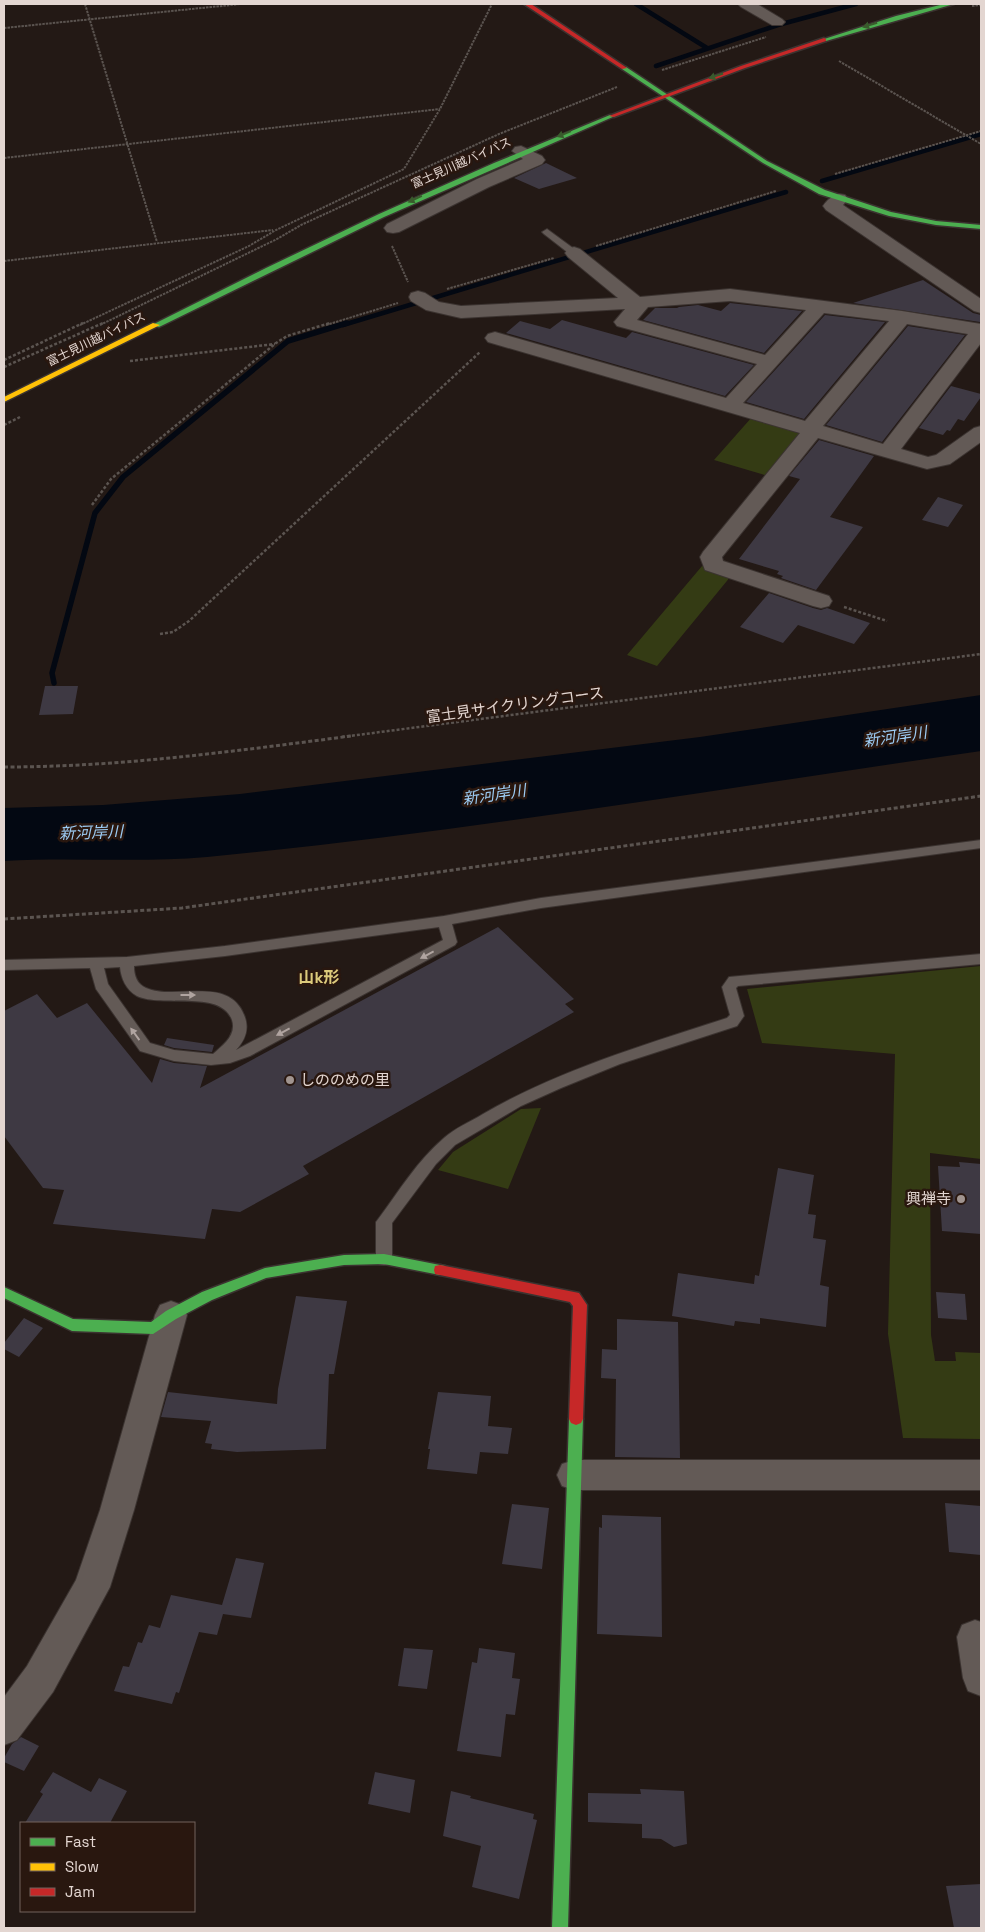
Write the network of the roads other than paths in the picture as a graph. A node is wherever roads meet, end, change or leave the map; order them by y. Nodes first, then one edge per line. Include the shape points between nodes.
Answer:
1 (527, 4) edge
2 (746, 4) edge
3 (911, 4) edge
4 (951, 4) edge
5 (777, 22) dead end
6 (816, 30) dead end
7 (664, 80) dead end
8 (648, 85) junction
9 (634, 91) dead end
10 (663, 95) junction
11 (521, 151) junction
12 (839, 199) junction
13 (981, 227) edge
14 (393, 228) road end
15 (547, 232) dead end
16 (577, 255) joint
17 (422, 300) road end
18 (639, 302) junction
19 (819, 307) junction
20 (981, 307) edge
21 (527, 310) junction
22 (902, 317) junction
23 (981, 330) edge
24 (770, 362) junction
25 (4, 400) edge
26 (730, 406) junction
27 (812, 430) junction
28 (981, 432) edge
29 (888, 452) junction
30 (821, 601) road end
31 (981, 844) edge
32 (444, 921) junction
33 (981, 959) edge
34 (127, 962) junction
35 (96, 963) junction
36 (4, 965) edge
37 (215, 1059) junction
38 (384, 1259) junction
39 (4, 1292) edge
40 (171, 1315) junction
41 (574, 1475) junction
42 (981, 1475) edge
43 (975, 1637) dead end
44 (981, 1678) edge
45 (4, 1728) edge
46 (560, 1928) edge

1 - 8 main road
2 - 5 street
3 - 6 main road
4 -> 10 main road, 富士見川越バイパス via 843,33
7 - 8 main road
8 - 9 main road
8 - 10 main road
10 -> 11 main road, 富士見川越バイパス
10 - 12 main road via 765,162
11 - 14 street via 536,160
11 -> 25 main road, 富士見川越バイパス via 287,260
12 - 13 main road via 895,215
12 - 20 street via 832,206
15 - 16 lane
16 - 18 street
17 - 21 street via 461,312
18 - 19 street via 730,295
18 - 21 street
18 - 24 street via 624,322
19 - 22 street
19 - 24 street
21 - 26 street via 495,338
22 - 23 street
22 - 27 street
23 - 29 street
24 - 26 street
26 - 27 street
27 - 29 street
27 - 30 street via 711,557 713,565
28 - 29 street via 943,460 926,463
31 - 32 lane via 541,903
32 - 34 lane
32 -> 37 lane via 450,942 245,1052 231,1058
33 - 38 lane via 734,982 729,987 737,1016 732,1022 615,1060 556,1084 516,1102 450,1141 431,1160 384,1222
34 - 35 lane
34 -> 37 lane via 131,982 147,994 194,995 226,1003 234,1009 241,1027 237,1038
35 - 36 lane
37 -> 35 lane via 156,1052 145,1047 101,985
38 - 40 main road via 344,1260 265,1272
38 - 41 main road via 574,1297 580,1305
39 - 40 main road via 72,1326 153,1328
40 - 45 street via 117,1510 92,1587 40,1679
41 - 42 street
41 - 46 main road
43 - 44 street

